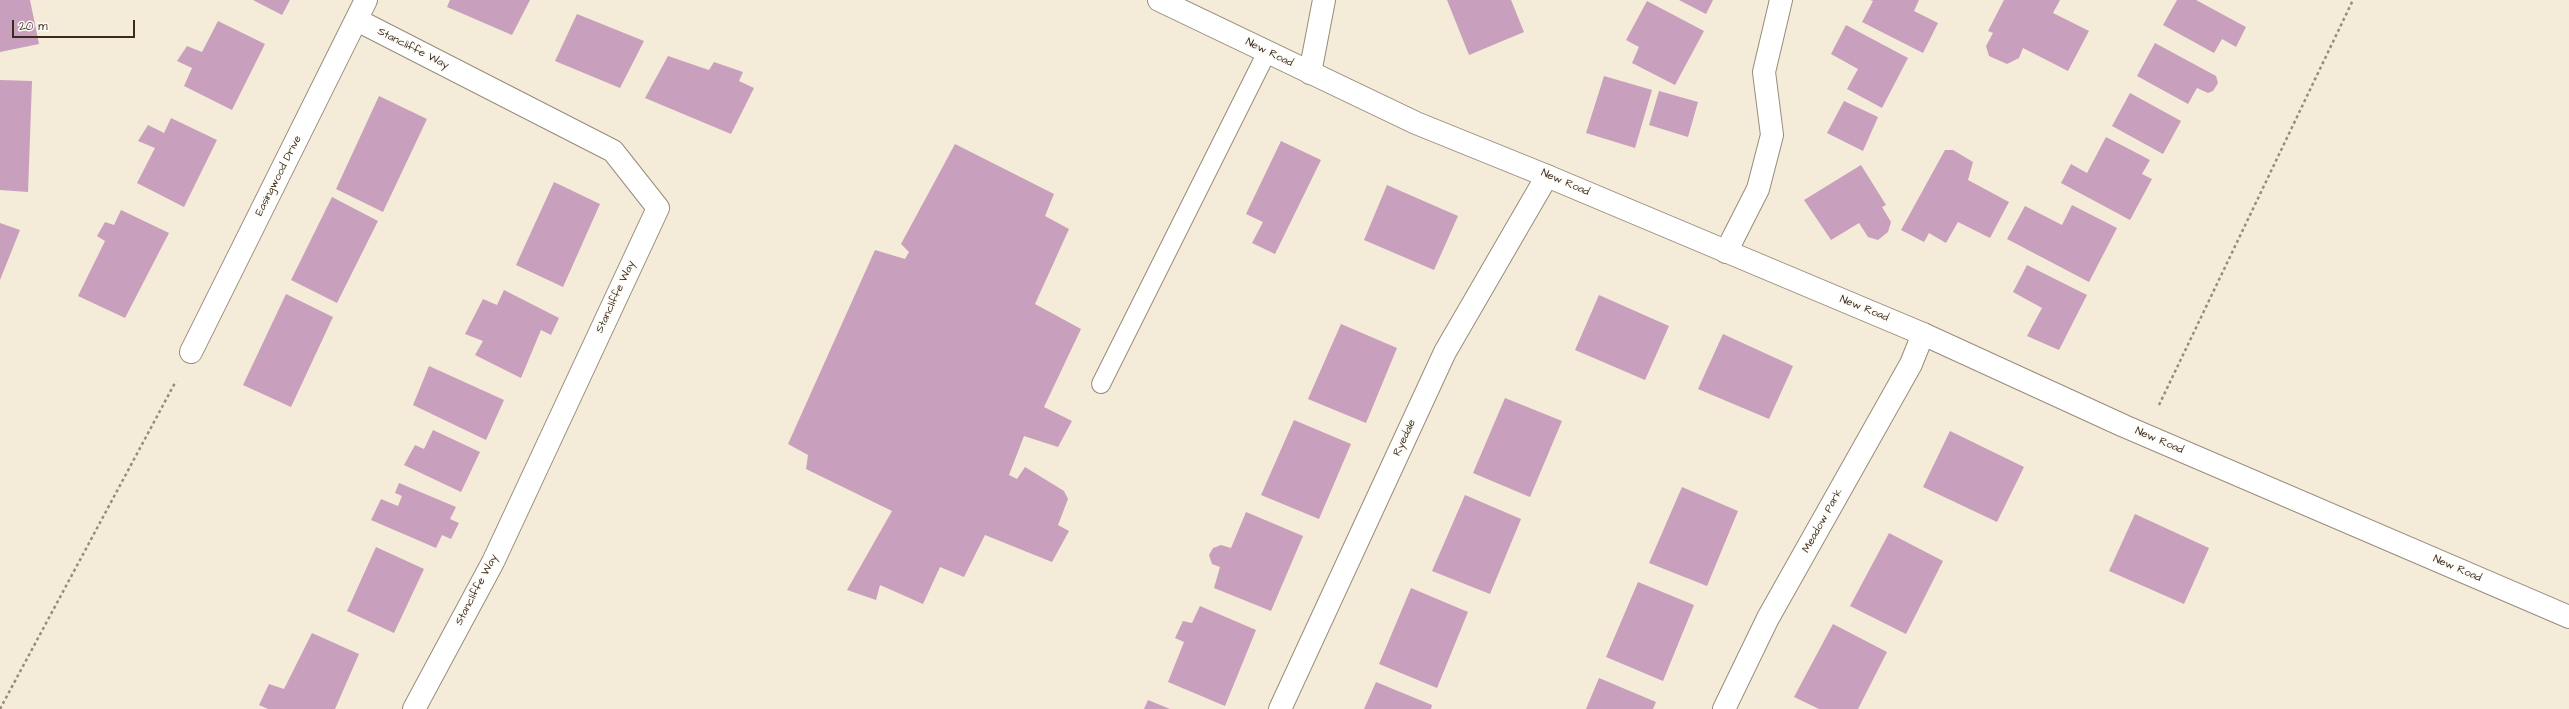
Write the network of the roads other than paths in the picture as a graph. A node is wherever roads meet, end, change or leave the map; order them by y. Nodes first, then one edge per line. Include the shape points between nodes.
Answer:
1 (366, 0) edge
2 (1158, 0) edge
3 (1324, 0) edge
4 (1781, 0) edge
5 (357, 20) junction
6 (1267, 52) junction
7 (1310, 73) junction
8 (1547, 176) junction
9 (1726, 252) junction
10 (1923, 334) junction
11 (191, 352) road end
12 (1101, 384) dead end
13 (2569, 618) edge
14 (414, 709) edge
15 (1280, 709) edge
16 (1724, 709) edge

1 - 5 street, Easingwood Drive
2 - 6 street, New Road
3 - 7 street
4 - 9 street via 1764,72 1772,135 1758,189
5 - 11 street, Easingwood Drive
5 - 14 street, Stancliffe Way via 613,151 658,208 493,562
6 - 7 street, New Road
6 - 12 lane
7 - 8 street, New Road via 1416,123
8 - 9 street, New Road
8 - 15 street, Ryedale via 1445,352
9 - 10 street, New Road
10 - 13 street, New Road via 2145,435
10 - 16 street, Meadow Park via 1911,364 1768,618

